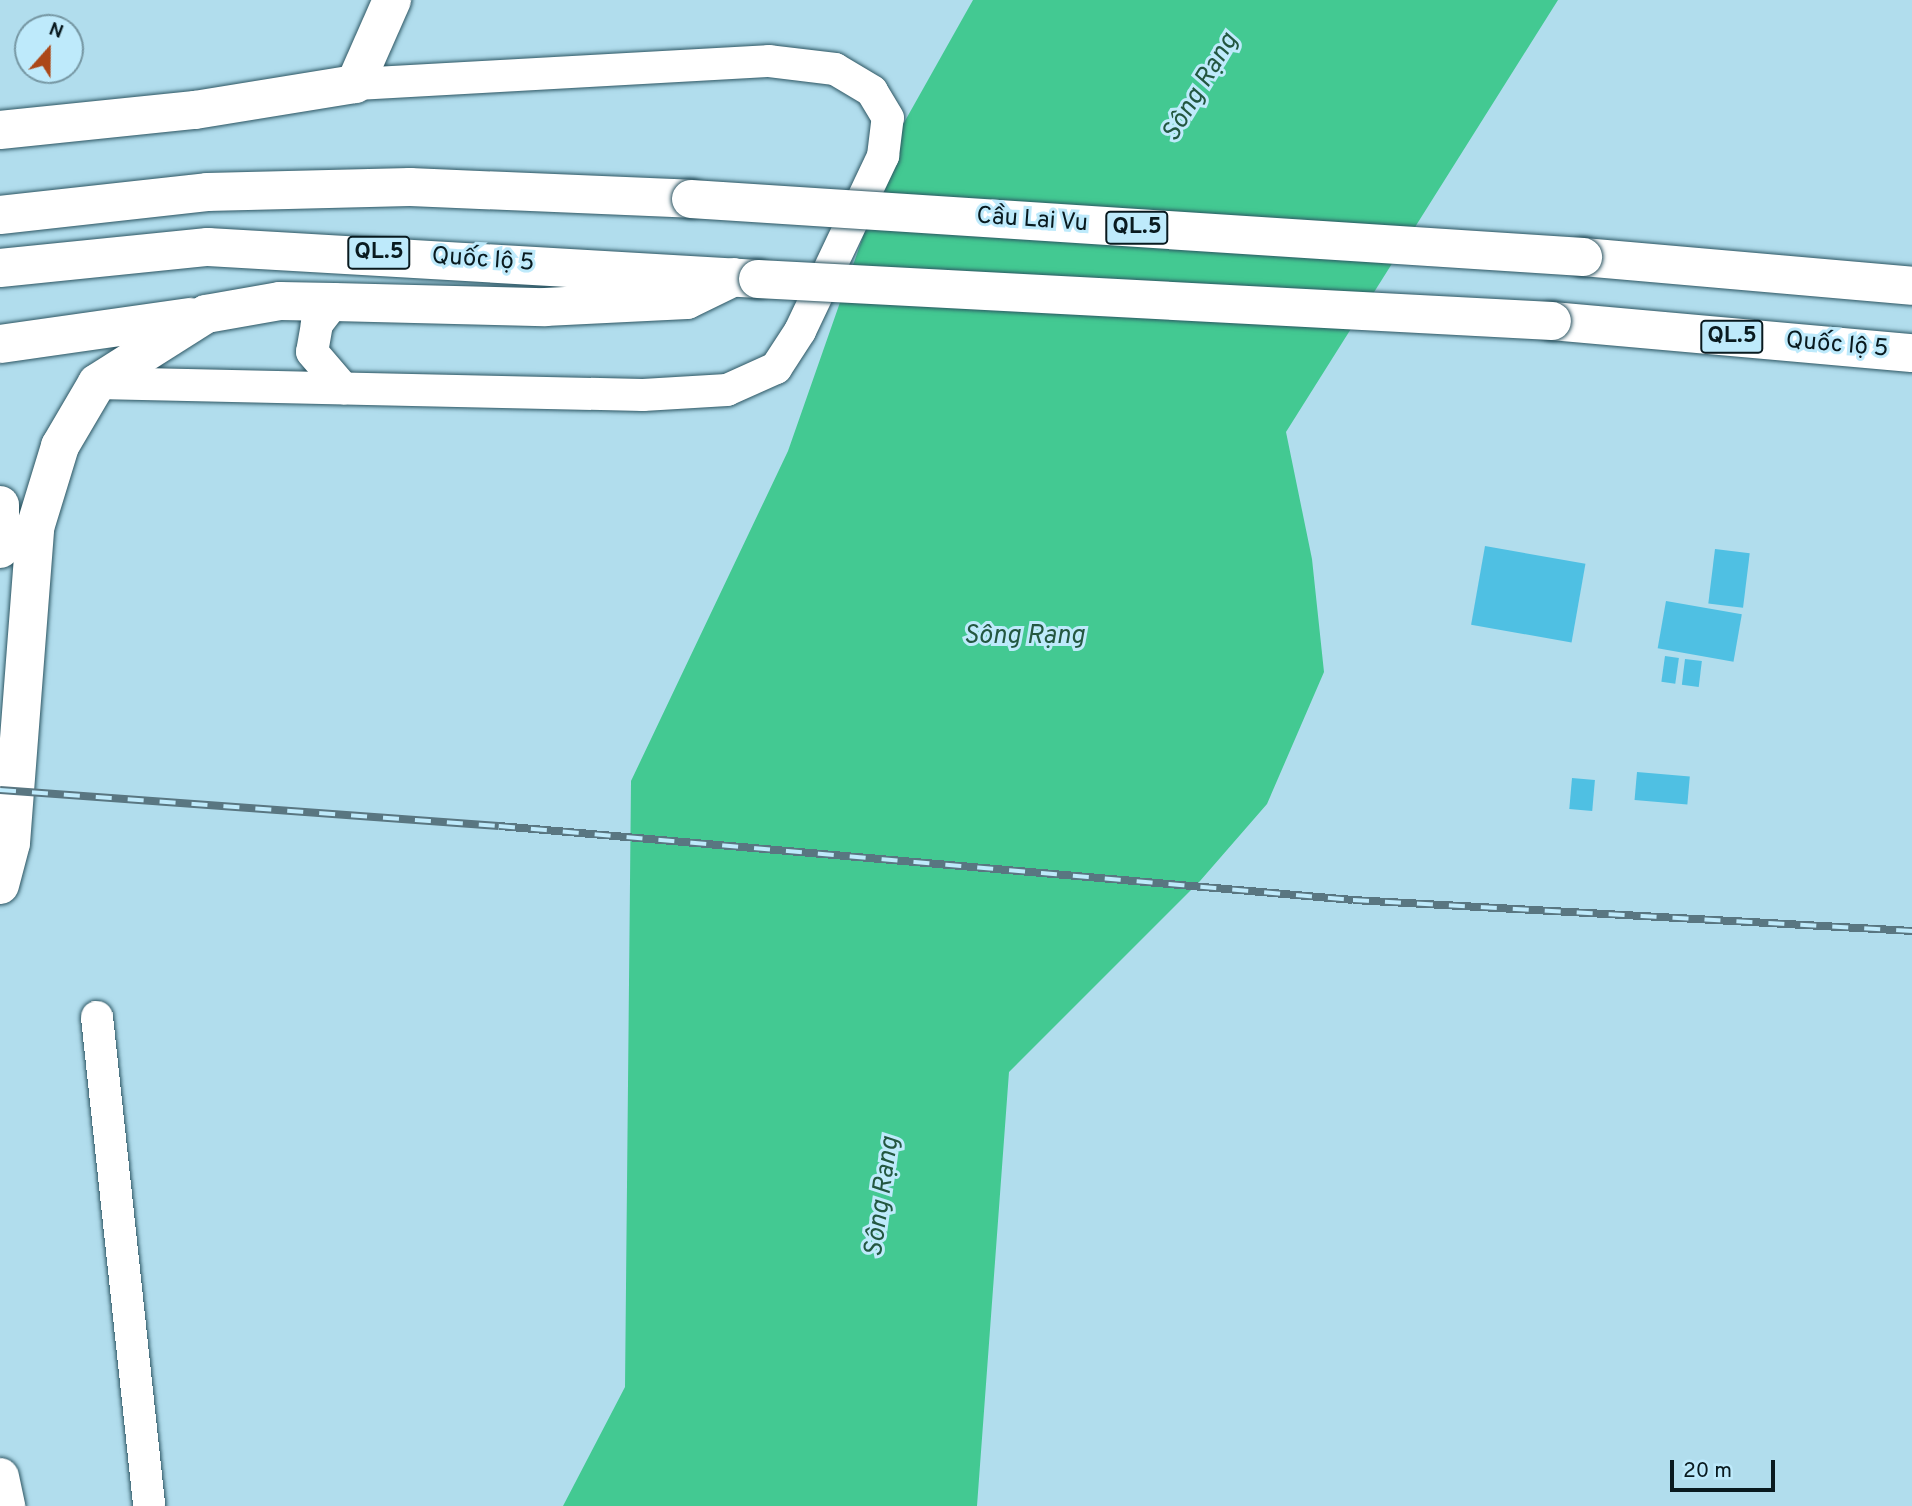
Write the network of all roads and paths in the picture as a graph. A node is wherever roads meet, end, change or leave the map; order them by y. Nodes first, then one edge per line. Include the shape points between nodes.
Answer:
1 (392, 0) edge
2 (355, 83) junction
3 (0, 130) edge
4 (0, 215) edge
5 (0, 268) edge
6 (746, 278) junction
7 (1912, 286) edge
8 (334, 302) junction
9 (206, 314) junction
10 (0, 344) edge
11 (1912, 353) edge
12 (97, 383) junction
13 (343, 388) junction
14 (0, 505) edge
15 (0, 549) edge
16 (0, 885) edge
17 (97, 1017) dead end
18 (0, 1477) edge
19 (6, 1506) edge
20 (149, 1506) edge

1 - 2 main road
2 - 3 main road via 195,110
2 - 13 street via 769,61 835,69 872,92 888,118 883,156 776,368 727,390 643,395
4 - 7 main road, Cầu Lai Vu / QL.5, bridge via 207,192 369,188 691,199 1583,257
5 - 6 main road, Quốc lộ 5 / QL.5 via 208,247
6 - 8 main road via 687,300 545,307
6 - 11 main road, Quốc lộ 5 / QL.5, bridge via 1552,321
8 - 9 main road via 280,301
8 - 13 street via 317,324 312,352
9 - 10 main road
9 - 12 main road
12 - 13 street
12 - 16 main road via 60,446 35,528 11,844
14 - 15 main road
17 - 20 street
18 - 19 main road

